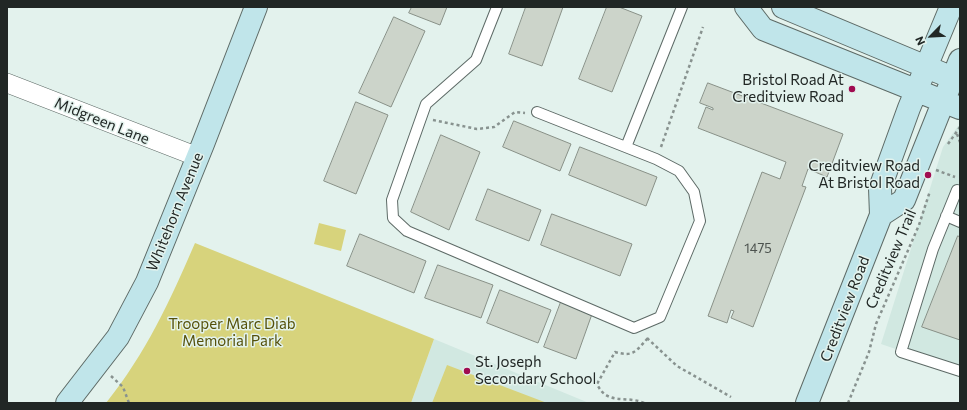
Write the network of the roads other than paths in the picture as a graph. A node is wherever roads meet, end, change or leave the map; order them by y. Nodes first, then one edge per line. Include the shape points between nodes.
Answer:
1 (256, 7) edge
2 (497, 7) edge
3 (682, 7) edge
4 (746, 7) edge
5 (783, 7) edge
6 (951, 7) edge
7 (926, 67) junction
8 (958, 73) edge
9 (7, 83) edge
10 (916, 91) junction
11 (952, 105) edge
12 (537, 112) road end
13 (626, 147) junction
14 (198, 157) junction
15 (957, 190) dead end
16 (882, 215) junction
17 (946, 216) junction
18 (960, 222) edge
19 (960, 372) edge
20 (67, 403) edge
21 (808, 403) edge

1 - 14 street, Whitehorn Avenue
2 - 13 lane via 476,60 426,104 392,200 393,218 407,231 634,328 660,317 700,221 694,192 679,171
3 - 13 lane
4 - 10 street via 763,29
5 - 7 street
6 - 7 street, Creditview Road
7 - 8 street
7 - 10 street, Creditview Road
8 - 11 street
9 - 14 street, Midgreen Lane
10 - 11 street
10 - 16 street, Creditview Road via 880,188
11 - 16 street via 904,200
12 - 13 lane
14 - 20 street, Whitehorn Avenue via 147,282 118,337
15 - 17 lane
16 - 21 street, Creditview Road
17 - 18 lane
17 - 19 lane via 901,352

